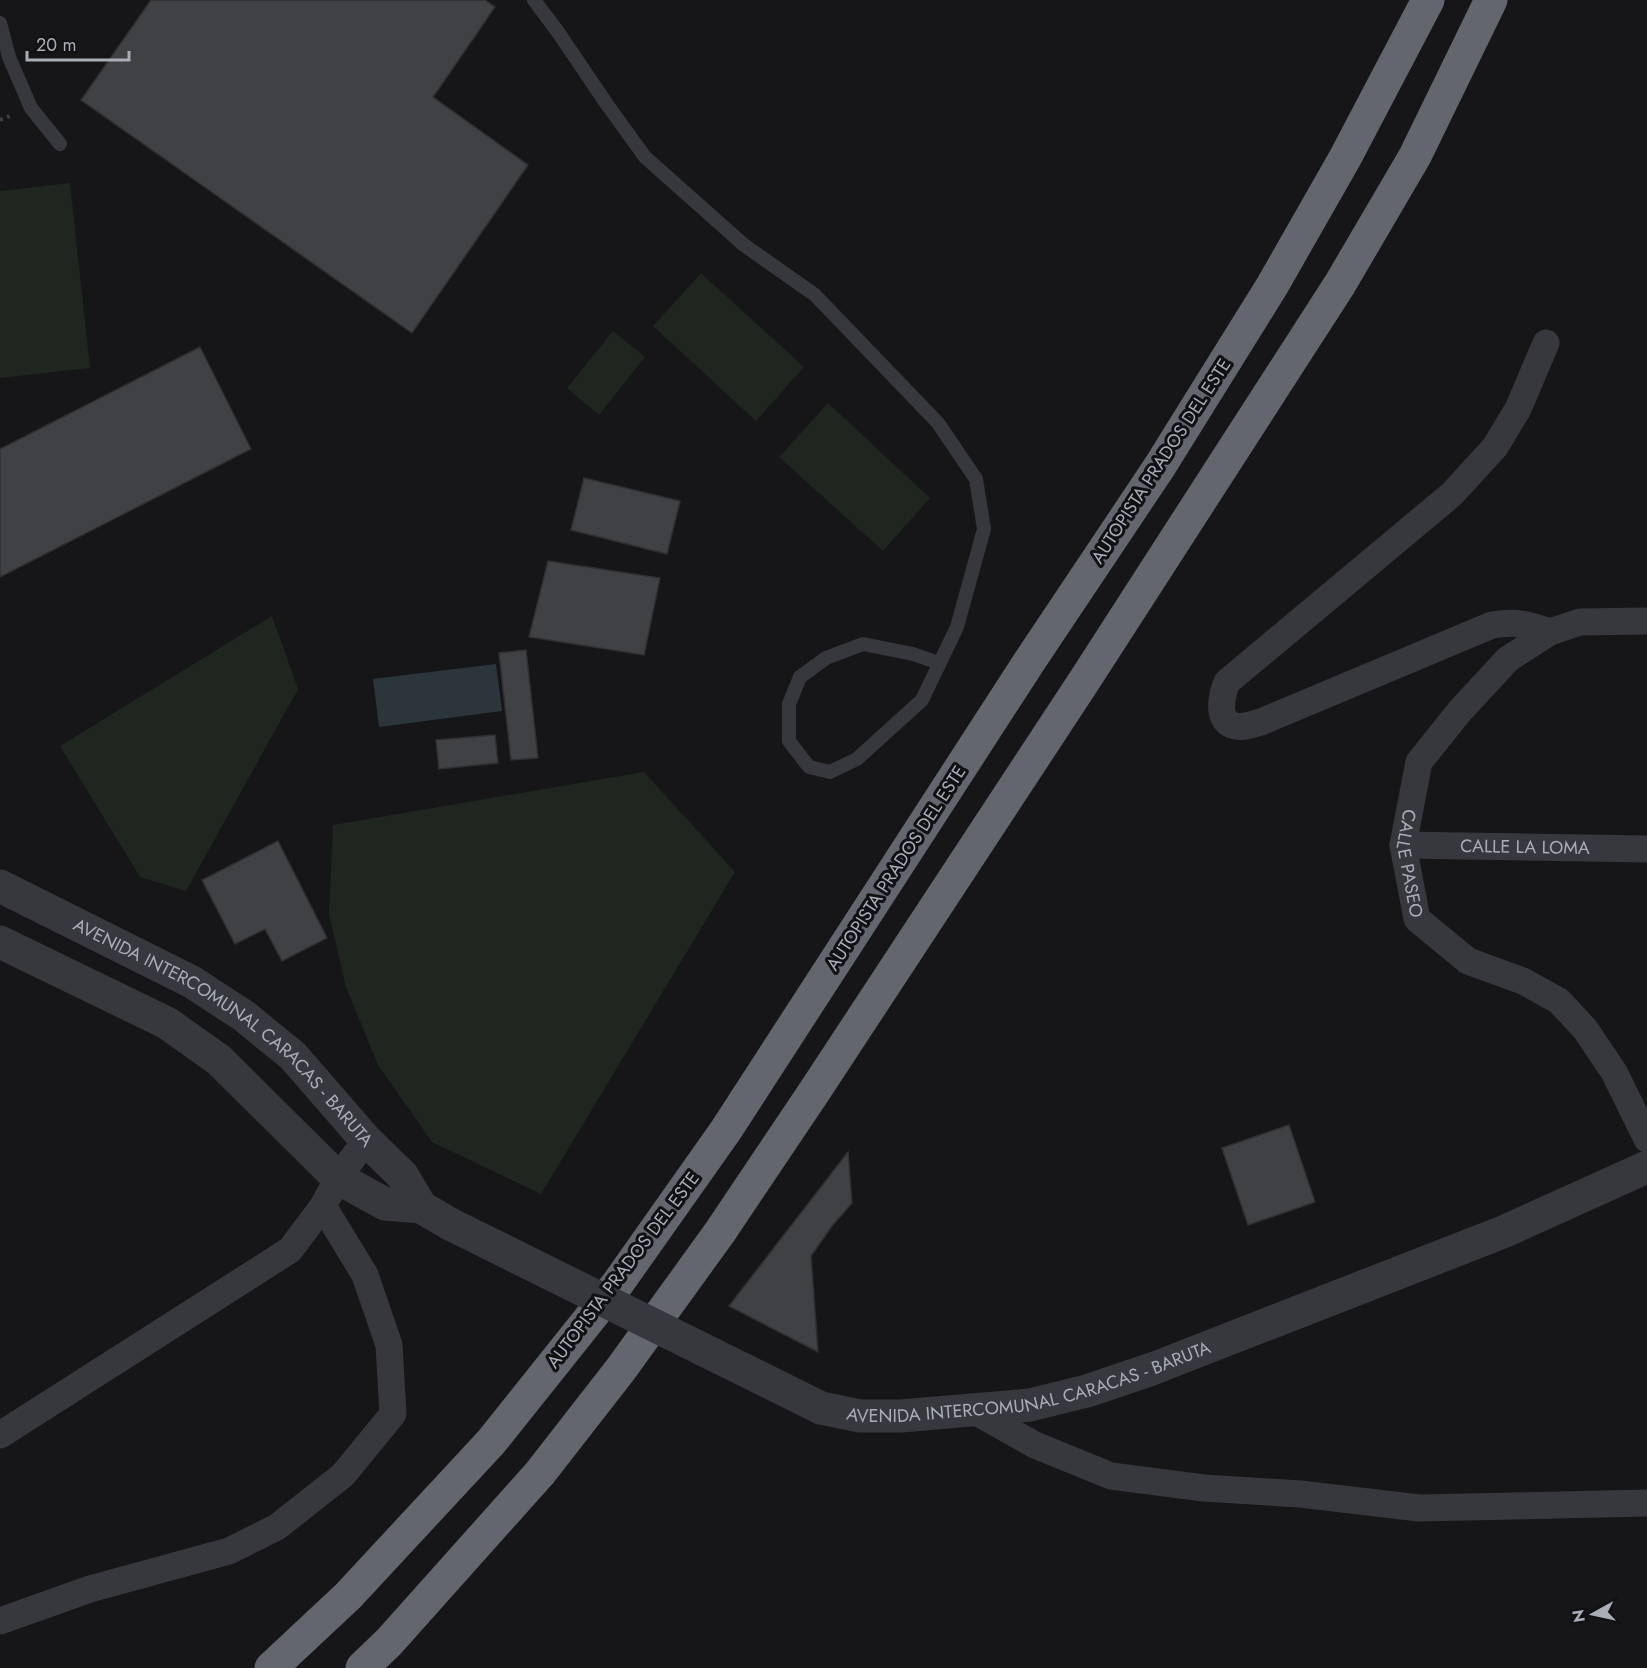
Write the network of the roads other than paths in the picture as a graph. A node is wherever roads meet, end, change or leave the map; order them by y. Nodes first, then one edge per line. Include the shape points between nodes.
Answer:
1 (534, 0) edge
2 (1428, 0) edge
3 (1491, 0) edge
4 (0, 23) edge
5 (60, 144) dead end
6 (1546, 342) dead end
7 (1647, 621) edge
8 (1550, 632) junction
9 (939, 663) junction
10 (1403, 845) junction
11 (1647, 849) edge
12 (0, 886) edge
13 (0, 942) edge
14 (1647, 1139) edge
15 (366, 1140) junction
16 (1647, 1167) edge
17 (331, 1192) junction
18 (421, 1207) junction
19 (973, 1410) junction
20 (0, 1435) edge
21 (1647, 1503) edge
22 (0, 1621) edge
23 (271, 1668) edge
24 (362, 1668) edge

1 - 9 lane via 645,157 744,245 815,295 938,423 976,479 984,529 957,627
2 - 23 highway, AUTOPISTA PRADOS DEL ESTE via 1345,158 1259,306 1160,465 726,1130 618,1284 490,1442 348,1596
3 - 24 highway via 1415,156 1340,284 1080,688 739,1204 621,1369 540,1473
4 - 5 lane via 9,57 31,108
6 - 8 street via 1518,409 1496,447 1452,494 1227,682 1221,706 1223,717 1240,727 1261,722 1492,625 1526,623
7 - 8 street, CALLE PASEO via 1580,622
8 - 10 street, CALLE PASEO via 1508,659 1419,762
9 - 9 lane via 863,644 826,658 800,677 789,704 789,741 809,767 819,770 830,772 857,759 922,700
10 - 11 street, CALLE LA LOMA
10 - 14 street, CALLE PASEO via 1416,919 1468,961 1523,981 1559,1000 1585,1029 1614,1072
12 - 15 street, AVENIDA INTERCOMUNAL CARACAS - BARUTA via 192,982 244,1016 293,1056
13 - 17 street, AVENIDA INTERCOMUNAL CARACAS - BARUTA via 167,1023 219,1060
15 - 17 street
15 - 18 street, AVENIDA INTERCOMUNAL CARACAS - BARUTA via 402,1175
16 - 19 street, AVENIDA INTERCOMUNAL CARACAS - BARUTA via 1503,1232 1152,1369 1030,1405
17 - 18 street, AVENIDA INTERCOMUNAL CARACAS - BARUTA
17 - 20 street via 290,1250
17 - 22 street via 389,1345 393,1414 343,1476 277,1527 229,1551 90,1589
18 - 19 street, AVENIDA INTERCOMUNAL CARACAS - BARUTA, bridge via 821,1408 860,1416
19 - 21 street via 1035,1445 1111,1476 1419,1508

